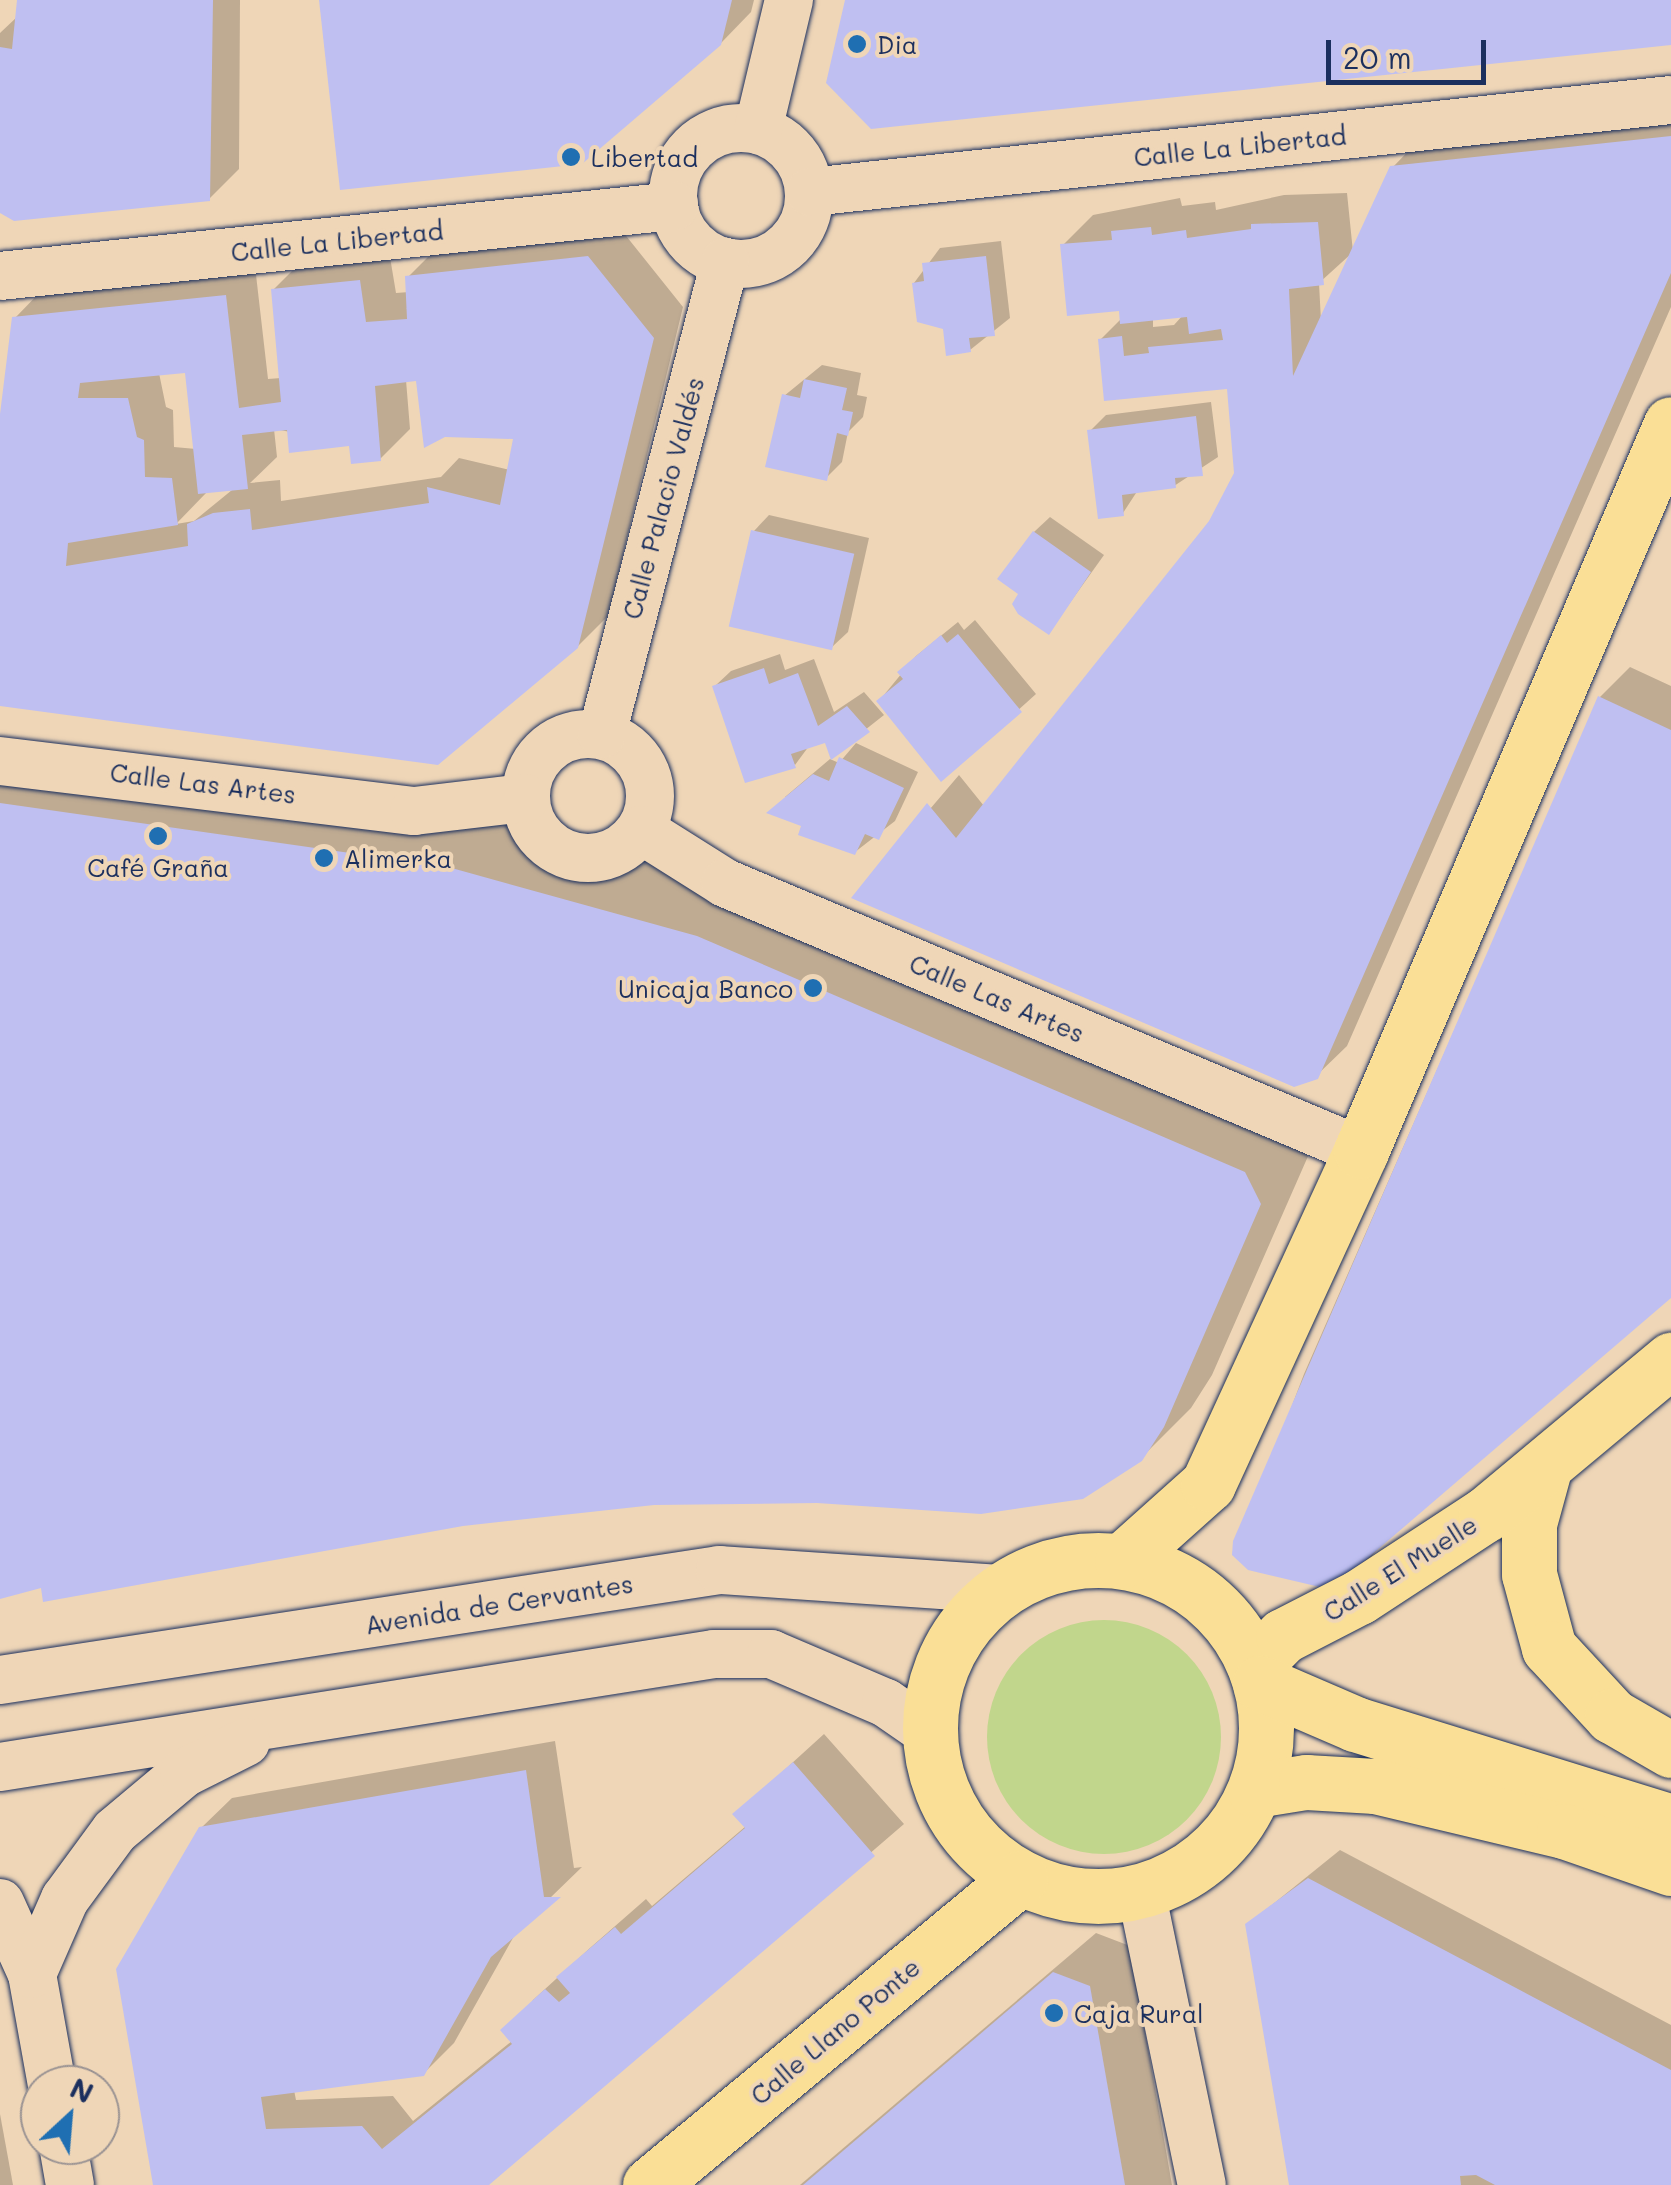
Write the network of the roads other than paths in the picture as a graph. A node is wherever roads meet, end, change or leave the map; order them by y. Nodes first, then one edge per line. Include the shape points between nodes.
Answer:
1 (790, 0) edge
2 (1671, 100) edge
3 (758, 130) junction
4 (810, 192) junction
5 (674, 206) junction
6 (726, 262) junction
7 (0, 276) edge
8 (1671, 424) edge
9 (602, 734) junction
10 (0, 761) edge
11 (525, 798) junction
12 (641, 830) junction
13 (1361, 1152) junction
14 (1671, 1360) edge
15 (1544, 1469) junction
16 (1122, 1560) junction
17 (1001, 1589) junction
18 (1257, 1674) junction
19 (0, 1680) edge
20 (292, 1720) junction
21 (928, 1732) junction
22 (1671, 1750) edge
23 (0, 1766) edge
24 (1280, 1786) junction
25 (1671, 1822) edge
26 (1671, 1868) edge
27 (1020, 1878) junction
28 (1141, 1891) junction
29 (0, 1903) edge
30 (32, 1974) junction
31 (48, 2065) edge
32 (650, 2185) edge
33 (1202, 2185) edge

1 - 3 street
2 - 4 street, Calle La Libertad
3 - 4 street via 788,146
3 - 5 street via 720,130 703,139 678,169
4 - 6 street via 799,233 786,248 746,264
5 - 6 street via 691,242
5 - 7 street, Calle La Libertad
6 - 9 street, Calle Palacio Valdés
8 - 13 main road
9 - 11 street via 579,733 540,755
9 - 12 street via 620,742 647,772 650,802
10 - 11 street, Calle Las Artes via 414,811
11 - 12 street via 542,839 582,858 604,856
12 - 13 street, Calle Las Artes via 725,883
13 - 16 main road via 1208,1484
14 - 15 main road, Calle El Muelle
15 - 18 main road, Calle El Muelle via 1359,1598 1283,1636
15 - 22 main road via 1530,1524 1529,1574 1549,1648 1612,1716
16 - 17 main road via 1037,1570
16 - 18 main road via 1152,1567 1199,1593 1232,1625
17 - 19 street, Avenida de Cervantes via 720,1570
17 - 21 main road via 946,1651 931,1695
18 - 24 main road via 1266,1748
18 - 25 main road via 1317,1709
20 - 21 street via 714,1654 770,1654 886,1703
20 - 23 street
20 - 30 street via 184,1772 115,1830 65,1899
21 - 27 main road via 936,1778 956,1820 986,1854
24 - 26 main road via 1375,1786 1564,1831
24 - 28 main road via 1203,1860
27 - 28 main road via 1083,1896
27 - 32 main road, Calle Llano Ponte
28 - 33 street
29 - 30 street
30 - 31 street

